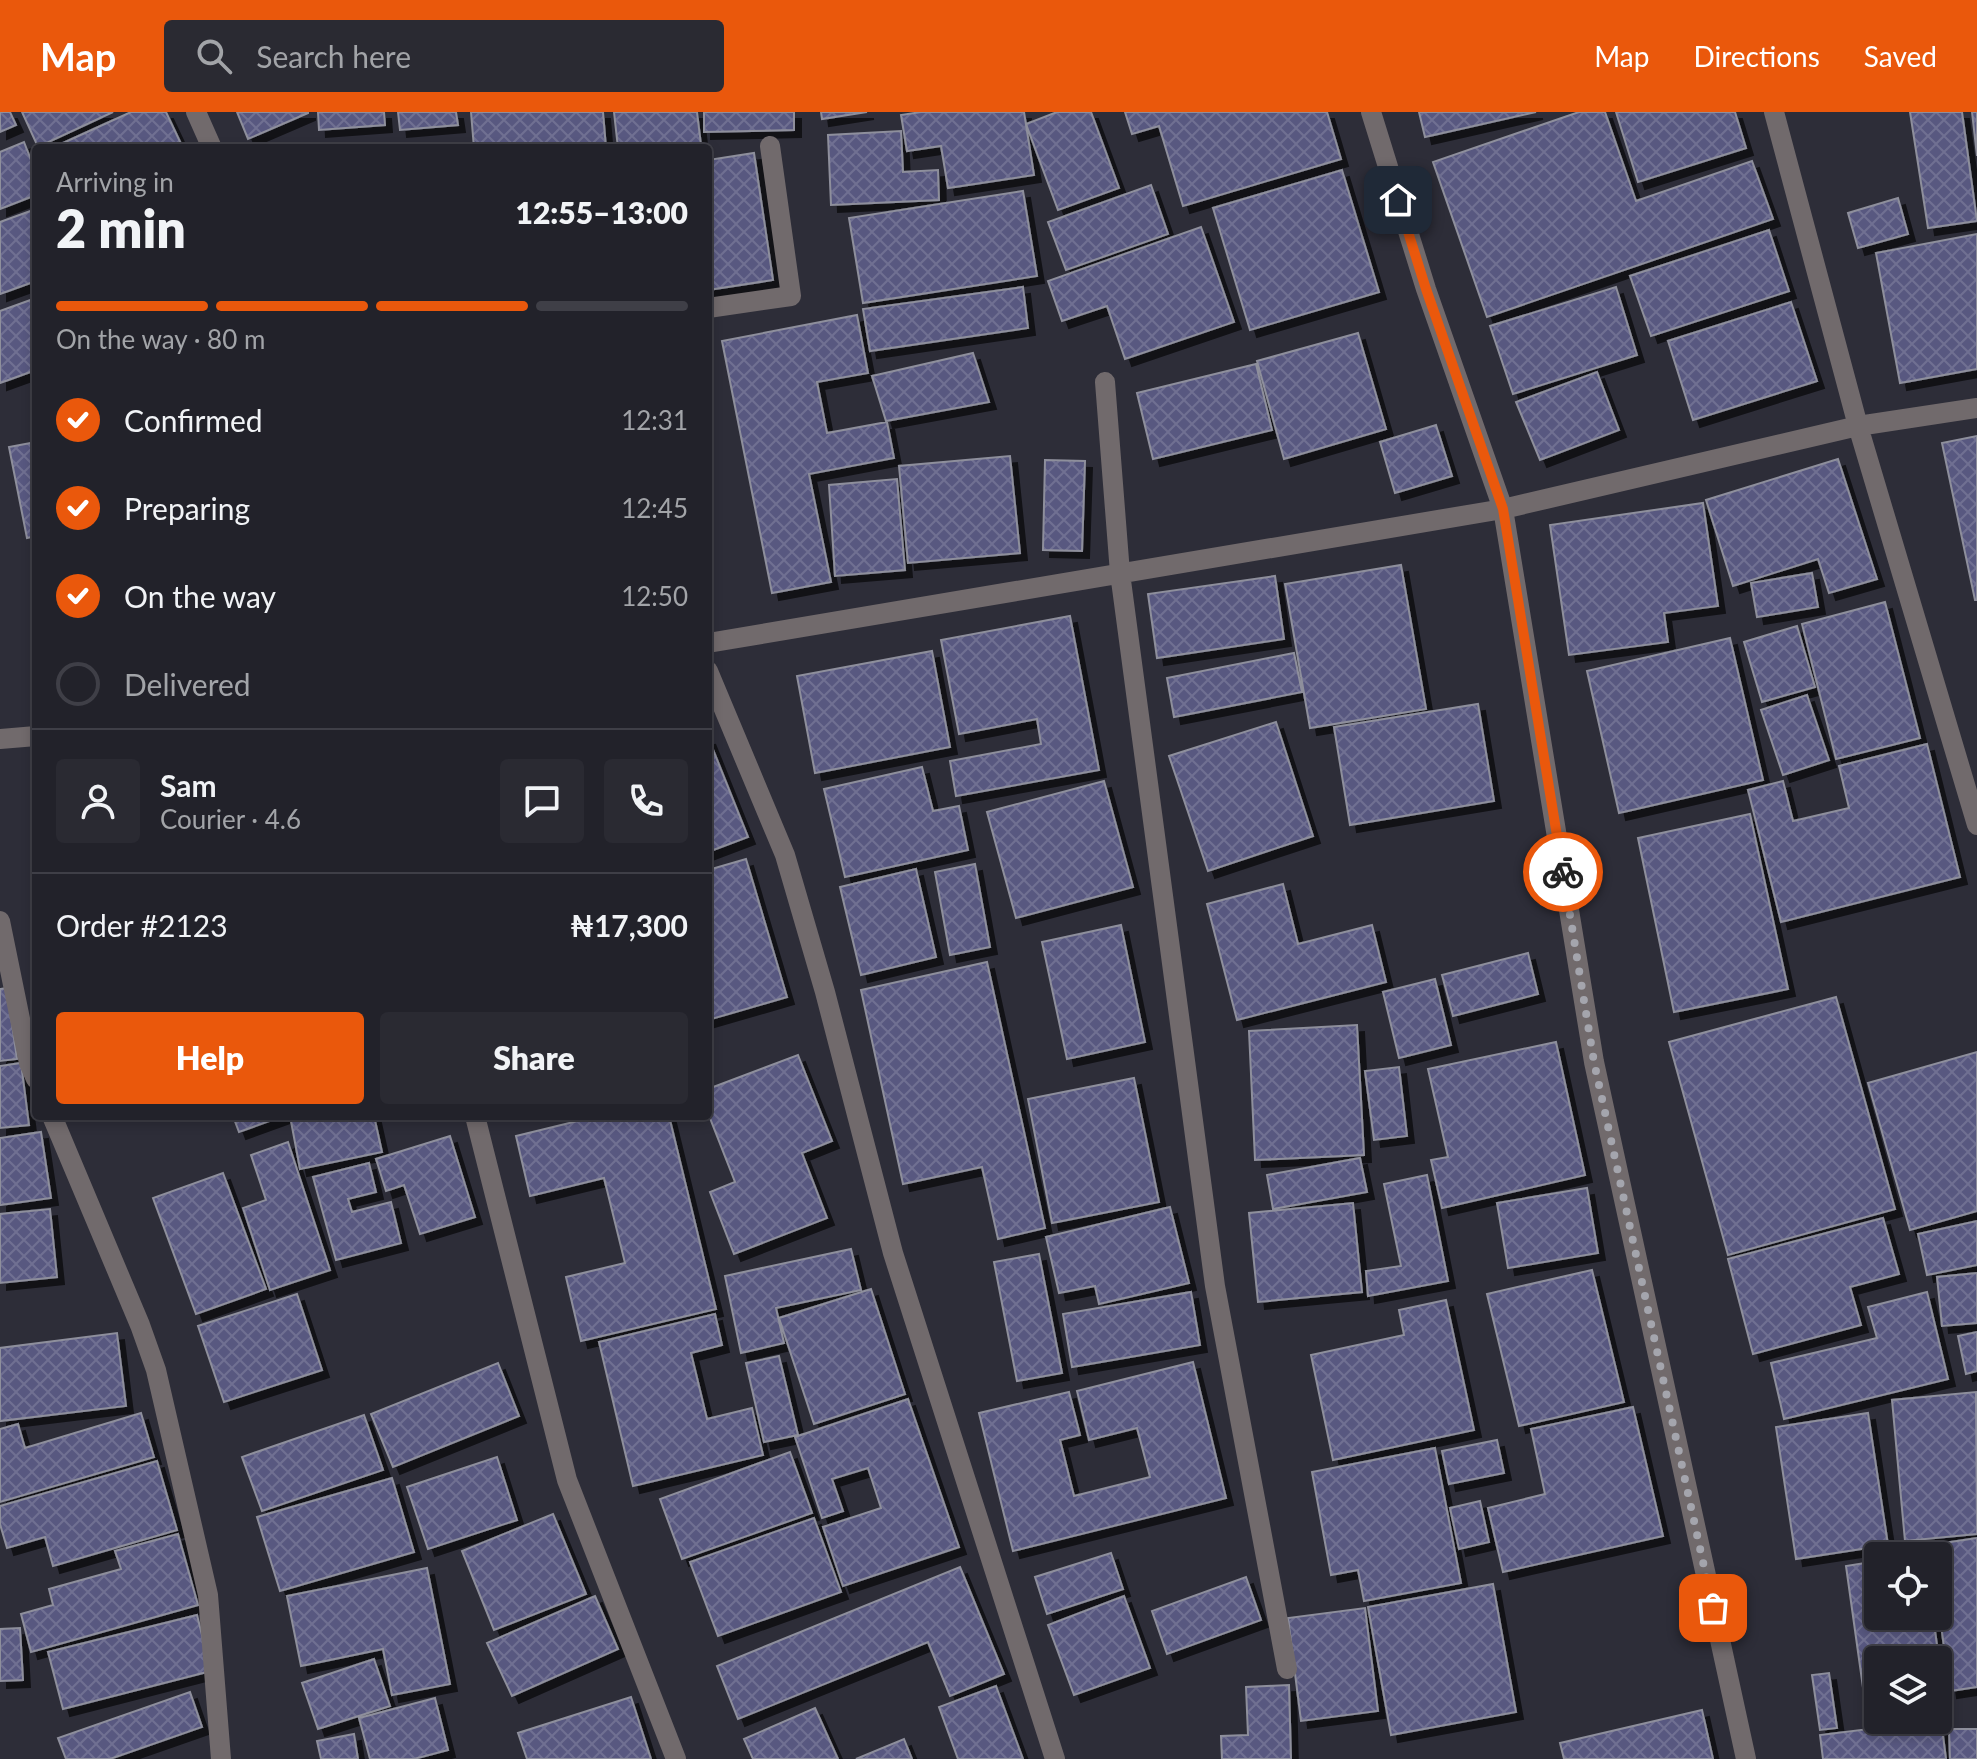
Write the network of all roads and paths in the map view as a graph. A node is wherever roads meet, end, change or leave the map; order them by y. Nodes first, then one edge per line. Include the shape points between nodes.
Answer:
1 (196, 112) edge
2 (1371, 112) edge
3 (1774, 112) edge
4 (210, 144) edge
5 (770, 146) dead end
6 (712, 307) edge
7 (1105, 382) dead end
8 (1977, 408) edge
9 (1858, 426) junction
10 (1503, 509) junction
11 (1120, 573) junction
12 (712, 642) edge
13 (712, 681) edge
14 (32, 736) edge
15 (0, 739) edge
16 (1977, 825) edge
17 (0, 921) edge
18 (32, 1070) edge
19 (54, 1120) edge
20 (476, 1120) edge
21 (1287, 1669) dead end
22 (221, 1759) edge
23 (676, 1759) edge
24 (1055, 1759) edge
25 (1746, 1759) edge

1 - 4 street
2 - 10 street
3 - 9 street
5 - 6 street via 791,296
7 - 11 street
8 - 9 street
9 - 10 street
9 - 16 street
10 - 11 street
10 - 25 street via 1594,1062
11 - 12 street
11 - 21 street via 1215,1286
13 - 24 street via 785,855 893,1253
14 - 15 street
17 - 18 street
19 - 22 street via 156,1370 208,1595
20 - 23 street via 567,1480

